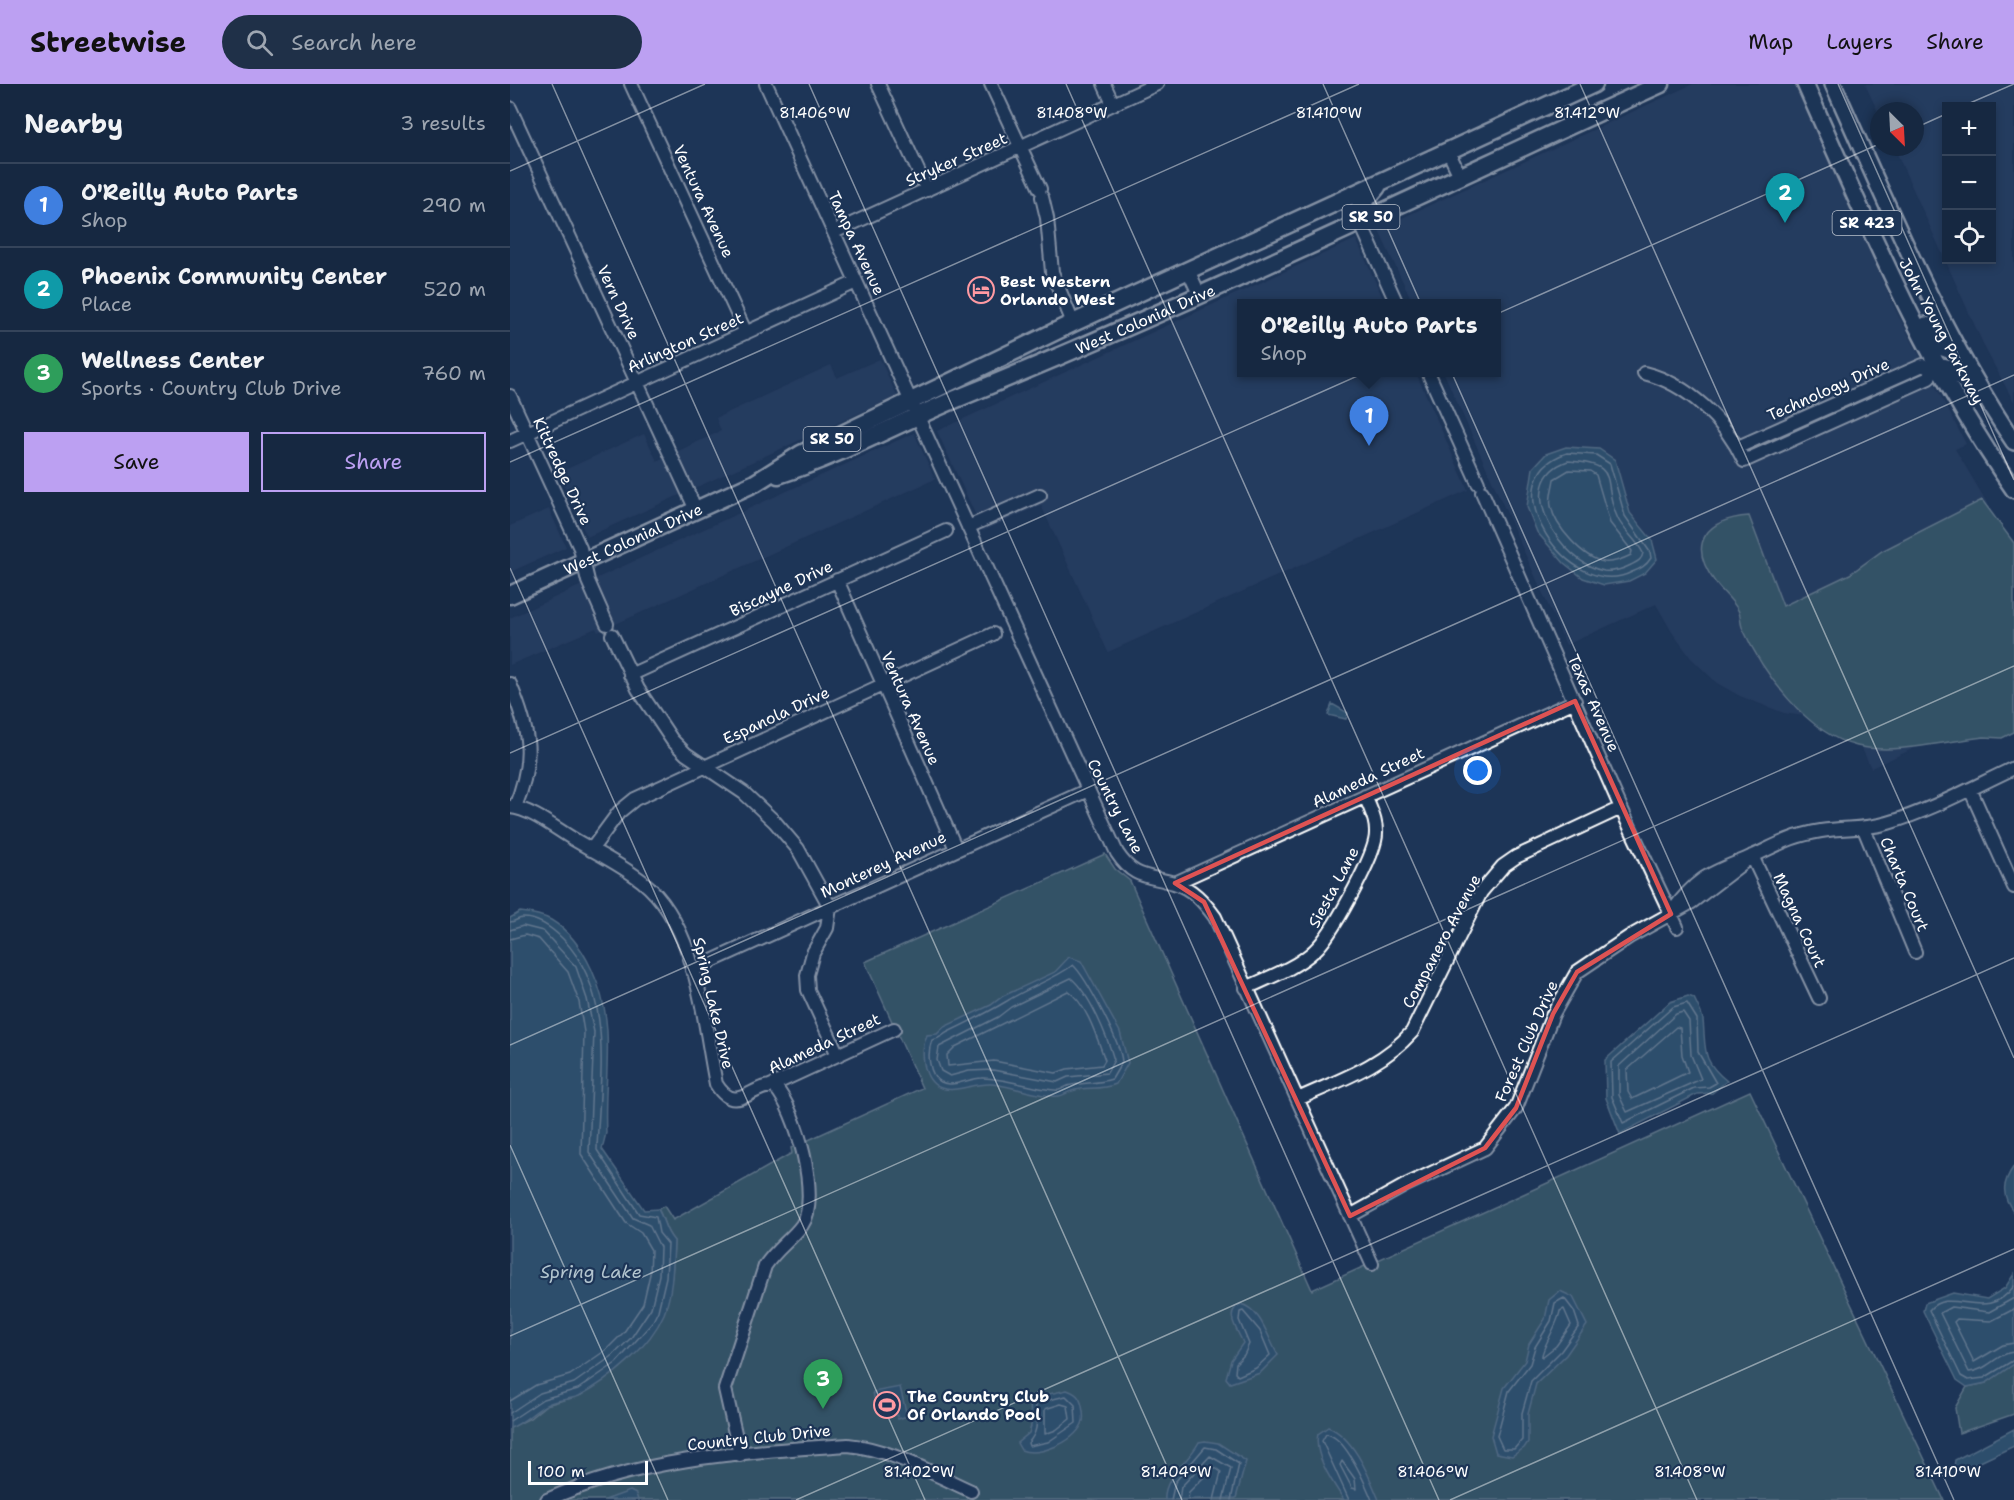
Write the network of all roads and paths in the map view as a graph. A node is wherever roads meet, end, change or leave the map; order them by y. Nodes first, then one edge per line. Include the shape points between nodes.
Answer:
1 (631, 84) edge
2 (766, 84) edge
3 (878, 84) edge
4 (991, 84) edge
5 (1104, 84) edge
6 (1157, 84) edge
7 (1594, 84) edge
8 (1661, 84) edge
9 (1805, 84) edge
10 (1833, 84) edge
11 (1113, 104) junction
12 (510, 108) edge
13 (1020, 148) junction
14 (1448, 151) junction
15 (1460, 176) junction
16 (1384, 180) junction
17 (927, 190) junction
18 (1360, 222) junction
19 (834, 232) junction
20 (1889, 269) junction
21 (1188, 270) junction
22 (856, 282) junction
23 (1200, 296) junction
24 (1395, 299) edge
25 (1073, 323) junction
26 (746, 333) junction
27 (1959, 354) junction
28 (1934, 368) junction
29 (1644, 374) dead end
30 (1430, 377) edge
31 (638, 382) junction
32 (510, 396) edge
33 (915, 408) junction
34 (528, 433) junction
35 (510, 440) edge
36 (2014, 442) edge
37 (1738, 447) junction
38 (2014, 457) edge
39 (2014, 490) edge
40 (1040, 495) dead end
41 (696, 510) junction
42 (969, 527) junction
43 (946, 531) dead end
44 (583, 561) junction
45 (837, 580) junction
46 (510, 595) edge
47 (993, 634) dead end
48 (630, 675) junction
49 (510, 684) edge
50 (882, 684) junction
51 (1575, 701) junction
52 (702, 767) junction
53 (2014, 768) edge
54 (1970, 789) junction
55 (1088, 790) junction
56 (1365, 796) junction
57 (512, 807) edge
58 (1621, 808) junction
59 (1864, 830) junction
60 (956, 849) junction
61 (591, 850) junction
62 (1752, 856) junction
63 (1175, 884) junction
64 (2014, 887) edge
65 (830, 907) junction
66 (1671, 914) junction
67 (1677, 927) dead end
68 (1915, 952) dead end
69 (692, 970) junction
70 (1246, 988) junction
71 (1819, 998) dead end
72 (894, 1029) dead end
73 (838, 1055) junction
74 (768, 1087) junction
75 (1298, 1099) junction
76 (1350, 1216) junction
77 (1372, 1264) dead end
78 (740, 1455) junction
79 (971, 1491) dead end
80 (547, 1500) edge

1 - 26 street, Ventura Avenue
2 - 19 street, Tampa Avenue
3 - 17 street
4 - 13 street
5 - 11 street
6 - 11 street, Stryker Street
7 - 14 highway, West Colonial Drive / SR 50
8 - 15 highway, West Colonial Drive / SR 50
9 - 20 main road, John Young Parkway / SR 423
10 - 27 main road, John Young Parkway / SR 423
11 - 13 street, Stryker Street
12 - 31 street, Vern Drive
13 - 17 street, Stryker Street
13 - 25 street via 1041,193 1052,272
14 - 15 street
14 - 16 highway, West Colonial Drive / SR 50
15 - 18 highway, West Colonial Drive / SR 50
16 - 18 highway via 1359,208
16 - 21 highway, West Colonial Drive / SR 50
17 - 19 street, Stryker Street
18 - 23 highway, West Colonial Drive / SR 50
18 - 24 street
19 - 22 street, Tampa Avenue
20 - 27 main road via 1904,279 1936,341
20 - 28 main road, John Young Parkway / SR 423
21 - 23 street
21 - 25 highway, West Colonial Drive / SR 50
22 - 26 street, Arlington Street
22 - 33 street, Tampa Avenue
23 - 33 highway, West Colonial Drive / SR 50 via 1083,348
25 - 33 highway, West Colonial Drive / SR 50
26 - 31 street, Arlington Street
27 - 36 main road, John Young Parkway / SR 423
28 - 37 street, Technology Drive via 1923,365
28 - 37 street, Technology Drive via 1929,378 1744,461
28 - 38 main road via 1945,366 1961,375
28 - 39 main road, John Young Parkway / SR 423
29 - 37 street via 1660,377 1689,393 1728,431
30 - 51 street, Texas Avenue
31 - 34 street, Arlington Street
31 - 41 street, Vern Drive
32 - 34 street, Kittredge Drive
33 - 41 highway, West Colonial Drive / SR 50 via 809,465 755,483
33 - 42 street, Country Lane
34 - 35 street, Arlington Street
34 - 44 street, Kittredge Drive
40 - 42 street
41 - 44 highway, West Colonial Drive / SR 50
42 - 55 street, Country Lane
43 - 45 street, Biscayne Drive
44 - 46 highway, West Colonial Drive / SR 50
44 - 48 street, Kittredge Drive via 588,581
45 - 48 street, Biscayne Drive
45 - 50 street, Ventura Avenue
47 - 50 street, Espanola Drive
48 - 52 street, Kittredge Drive via 672,740
49 - 57 street via 527,730 529,752 524,785
50 - 52 street, Espanola Drive
50 - 60 street, Ventura Avenue
51 - 56 street, Alameda Street
51 - 58 street, Texas Avenue
52 - 61 street, Espanola Drive via 635,799 619,812
52 - 65 street, Kittredge Drive via 744,794 776,822 798,849
53 - 54 street, Forest Club Drive
54 - 59 street, Forest Club Drive via 1914,814
54 - 64 street
55 - 60 street, Monterey Avenue
55 - 63 street, Country Lane via 1124,864 1146,878
56 - 63 street, Alameda Street
56 - 70 street, Siesta Lane via 1375,817 1376,839 1330,931 1317,949 1296,965
57 - 61 street, Spring Lake Drive
58 - 66 street, Texas Avenue
58 - 75 street, Companero Avenue via 1503,866 1481,892 1412,1032 1377,1064
59 - 62 street, Forest Club Drive via 1824,830 1790,837
59 - 68 street, Charta Court
60 - 65 street, Monterey Avenue
61 - 69 street, Spring Lake Drive via 642,882 664,905 678,925
62 - 66 street, Forest Club Drive
62 - 71 street, Magna Court
63 - 70 street, Country Lane via 1204,902 1215,917
65 - 69 street, Monterey Avenue
65 - 73 street via 827,928 813,953 807,975 808,990
66 - 67 street, Texas Avenue
66 - 76 street, Forest Club Drive via 1577,972 1553,1014 1516,1108 1485,1148
69 - 74 street, Spring Lake Drive via 716,1084 721,1092 738,1098
70 - 75 street, Country Lane
72 - 73 street, Alameda Street
73 - 74 street, Alameda Street
74 - 78 street via 779,1091 802,1142 808,1203 802,1225 765,1266 725,1389
75 - 76 street, Country Lane
76 - 77 street, Country Lane
78 - 79 street, Country Club Drive via 856,1446 913,1465
78 - 80 street, Country Club Drive via 637,1469

